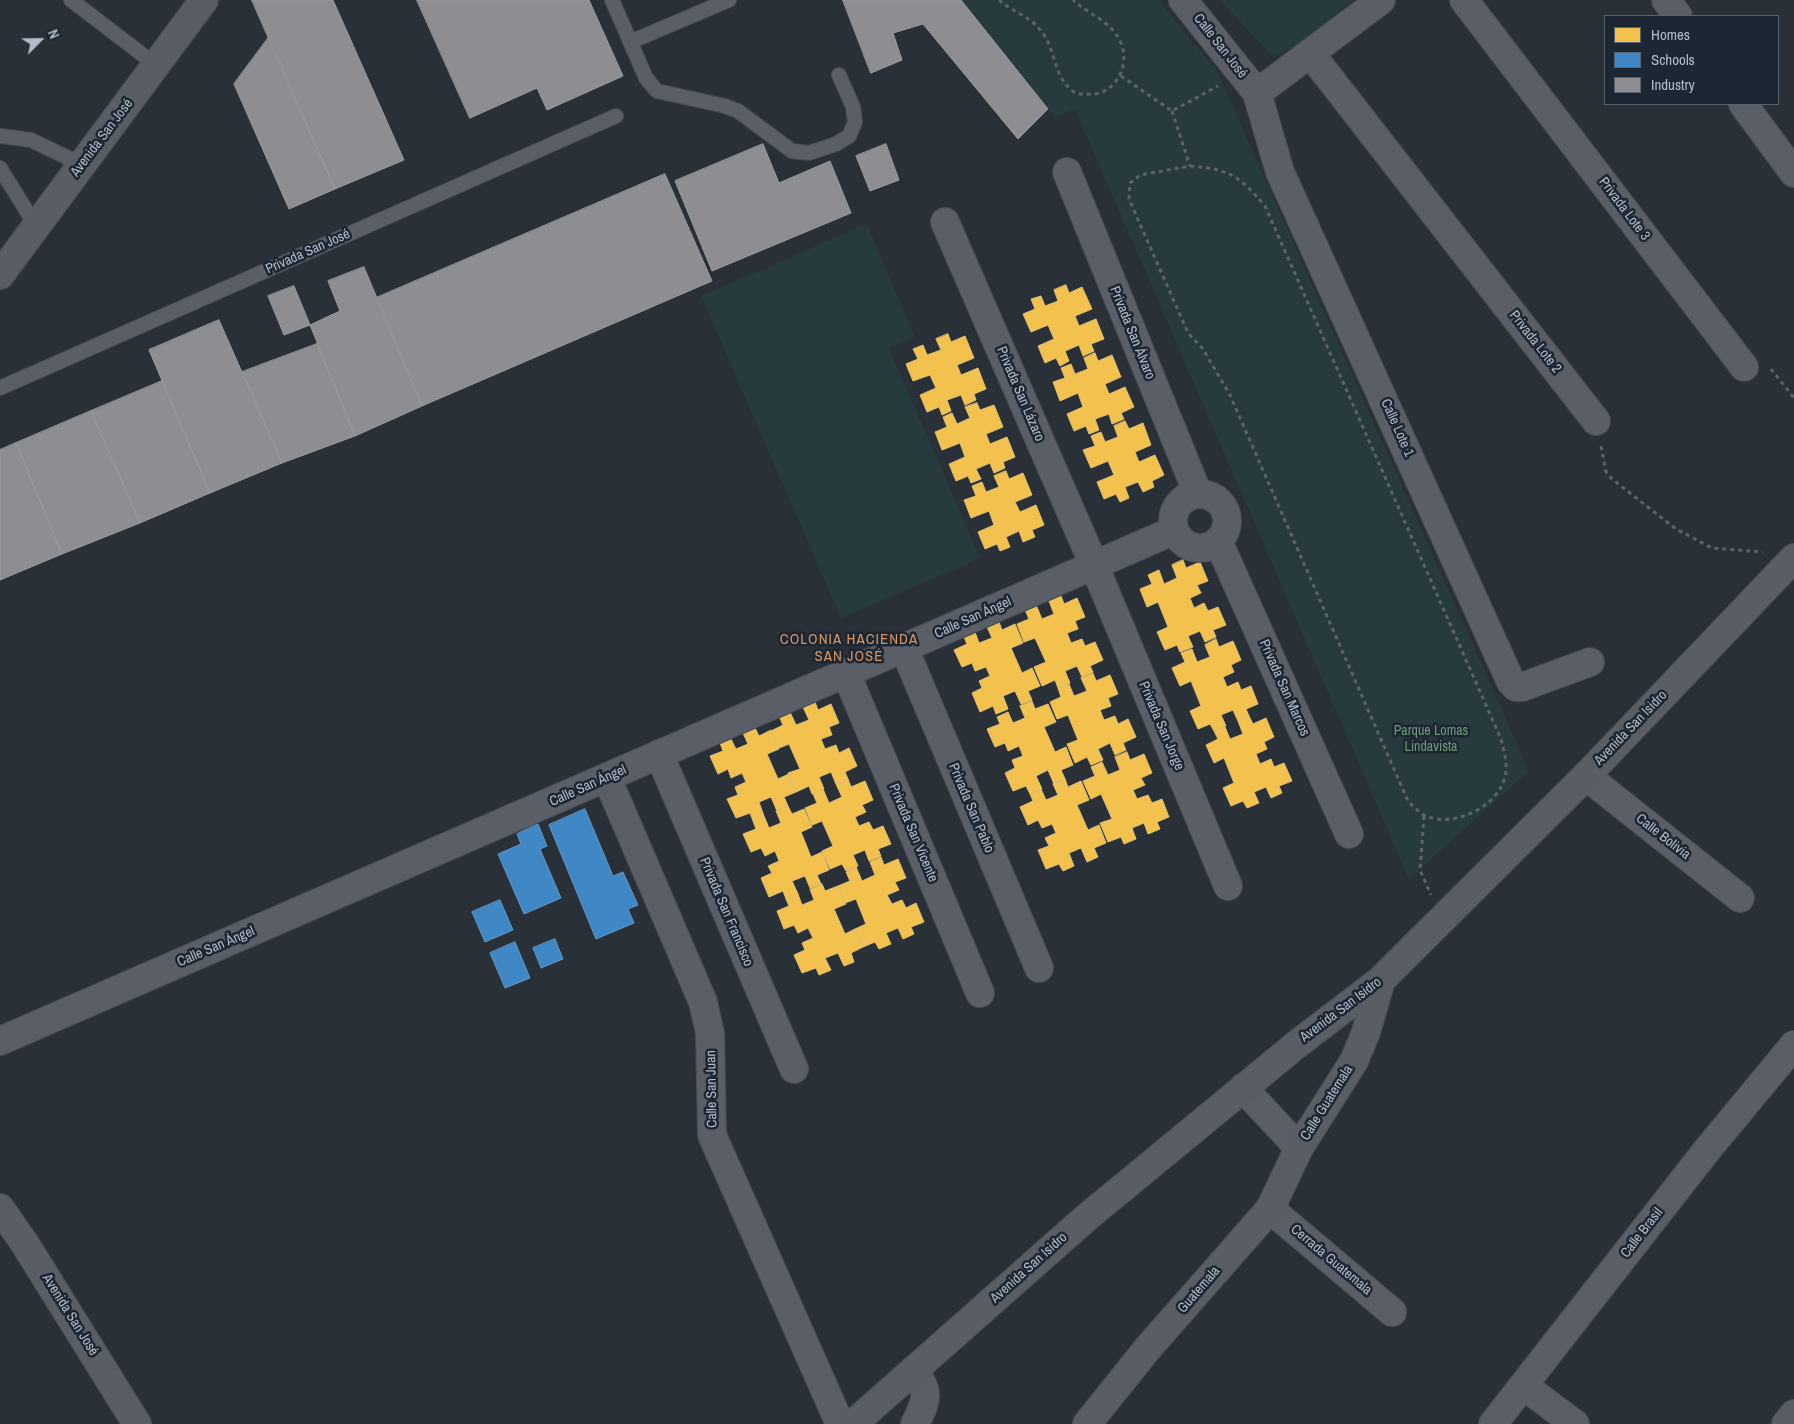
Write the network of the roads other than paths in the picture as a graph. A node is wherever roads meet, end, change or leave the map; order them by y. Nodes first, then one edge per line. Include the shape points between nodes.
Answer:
1 (71, 0) edge
2 (204, 0) edge
3 (612, 0) edge
4 (730, 0) edge
5 (1183, 0) edge
6 (1381, 0) edge
7 (1464, 0) edge
8 (1666, 0) edge
9 (1677, 15) edge
10 (630, 42) junction
11 (1310, 53) junction
12 (156, 65) junction
13 (839, 75) dead end
14 (1249, 83) junction
15 (1744, 105) edge
16 (616, 116) dead end
17 (0, 136) edge
18 (83, 165) junction
19 (0, 168) edge
20 (1066, 172) dead end
21 (1794, 173) edge
22 (945, 222) dead end
23 (36, 226) junction
24 (0, 275) edge
25 (1744, 367) road end
26 (0, 388) edge
27 (1596, 421) road end
28 (1198, 494) junction
29 (1175, 530) junction
30 (1218, 541) junction
31 (1794, 558) edge
32 (1094, 565) junction
33 (904, 648) junction
34 (1590, 662) dead end
35 (846, 673) junction
36 (659, 754) junction
37 (1586, 776) junction
38 (607, 778) junction
39 (1349, 834) dead end
40 (1228, 886) dead end
41 (1740, 898) dead end
42 (1039, 968) dead end
43 (1381, 980) junction
44 (980, 993) dead end
45 (0, 1041) edge
46 (1794, 1045) edge
47 (794, 1069) dead end
48 (1243, 1088) junction
49 (1300, 1148) junction
50 (0, 1208) edge
51 (1270, 1209) junction
52 (1392, 1312) dead end
53 (914, 1370) junction
54 (1524, 1386) junction
55 (1794, 1414) edge
56 (137, 1424) edge
57 (840, 1424) edge
58 (853, 1424) edge
59 (915, 1424) edge
60 (1086, 1424) edge
61 (1493, 1424) edge
62 (1575, 1424) edge
63 (1786, 1424) edge

1 - 12 lane
2 - 12 main road, Avenida San José
3 - 10 lane
4 - 10 lane
5 - 14 street, Calle San José
6 - 11 street
7 - 25 street, Privada Lote 3
8 - 9 street
10 - 13 lane via 646,78 657,91 738,111 792,152 809,152 836,144 849,136 855,122 853,107
11 - 14 street
11 - 27 street, Privada Lote 2
12 - 18 main road, Avenida San José
14 - 34 street, Calle Lote 1 via 1280,172 1511,682 1516,687 1522,686
15 - 21 street
16 - 26 lane, Privada San José
17 - 18 lane via 31,140
18 - 23 main road, Avenida San José
19 - 23 lane
20 - 28 street, Privada San Álvaro
22 - 32 street, Privada San Lázaro
23 - 24 main road, Avenida San José
28 - 29 street via 1178,506
28 - 30 street via 1215,498 1225,511 1227,527
29 - 30 street via 1190,546 1205,548
29 - 32 street, Calle San Ángel
30 - 39 street, Privada San Marcos
31 - 37 main road, Avenida San Isidro
32 - 33 street, Calle San Ángel
32 - 40 street, Privada San Jorge
33 - 35 street, Calle San Ángel
33 - 42 street, Privada San Pablo
35 - 36 street, Calle San Ángel
35 - 44 street, Privada San Vicente
36 - 38 street, Calle San Ángel
36 - 47 street, Privada San Francisco
37 - 41 street, Calle Bolivia
37 - 43 main road, Avenida San Isidro
38 - 45 street, Calle San Ángel
38 - 57 street, Calle San Juan via 703,1002 710,1033 712,1135
43 - 48 main road, Avenida San Isidro
43 - 49 main road, Calle Guatemala via 1354,1061
46 - 54 street, Calle Brasil via 1707,1150
48 - 49 street, Calle Guatemala
48 - 53 main road, Avenida San Isidro via 1086,1218
49 - 51 main road, Guatemala
50 - 56 main road, Avenida San José
51 - 52 street, Cerrada Guatemala
51 - 60 main road, Guatemala
53 - 58 main road, Avenida San Isidro
53 - 59 street via 926,1394
54 - 61 street, Calle Brasil
54 - 62 street
55 - 63 main road

